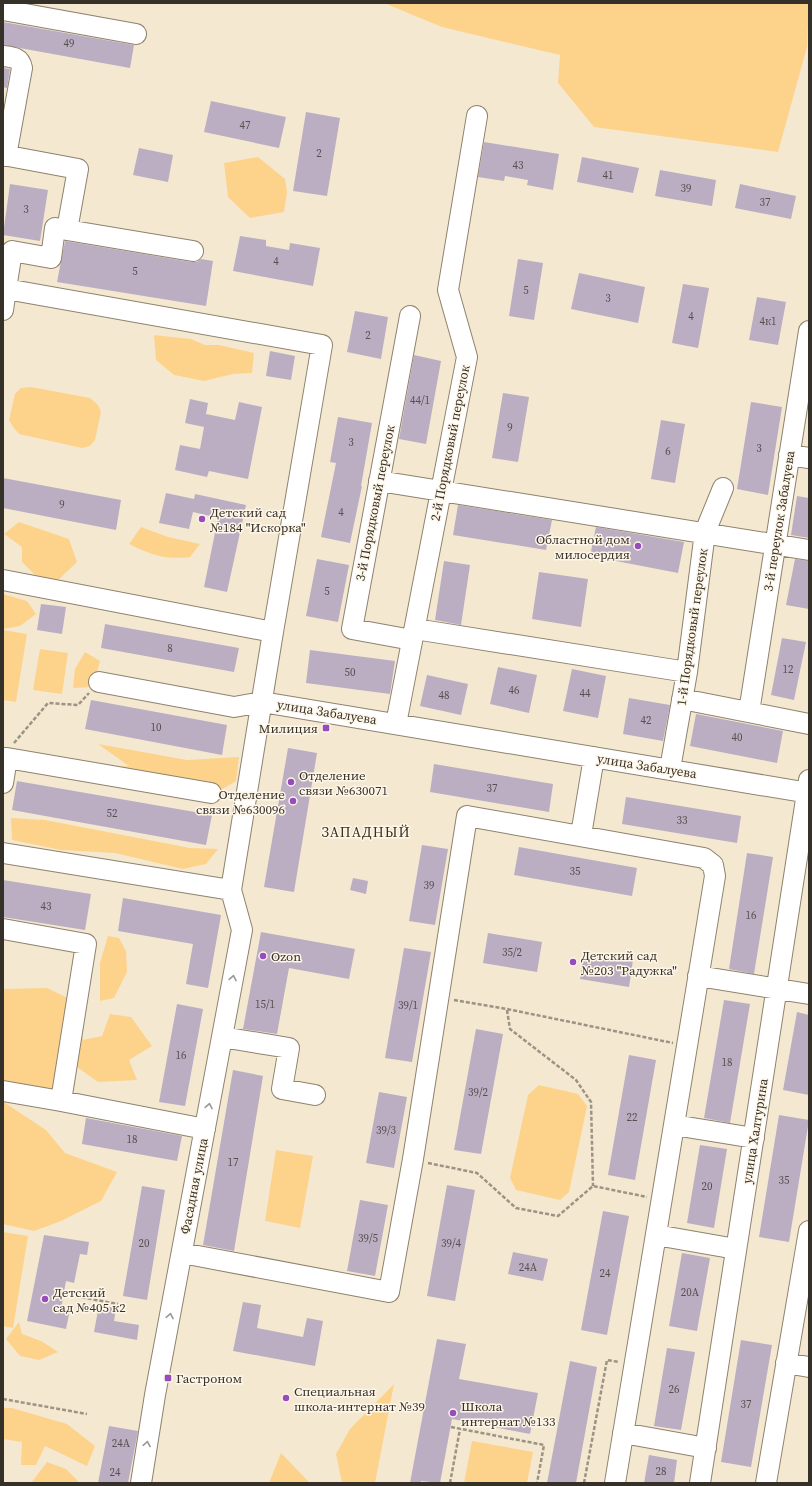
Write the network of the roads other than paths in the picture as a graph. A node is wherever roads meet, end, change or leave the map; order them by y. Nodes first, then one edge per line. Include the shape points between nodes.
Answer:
1 (3, 10) edge
2 (136, 34) dead end
3 (3, 56) edge
4 (477, 116) dead end
5 (4, 155) edge
6 (67, 230) junction
7 (193, 251) dead end
8 (6, 289) junction
9 (3, 310) edge
10 (410, 316) dead end
11 (809, 331) edge
12 (789, 455) junction
13 (809, 458) edge
14 (379, 481) junction
15 (723, 488) dead end
16 (441, 490) junction
17 (705, 532) junction
18 (775, 545) junction
19 (809, 550) edge
20 (3, 580) edge
21 (273, 632) junction
22 (414, 635) junction
23 (687, 672) junction
24 (99, 682) road end
25 (682, 699) junction
26 (262, 702) junction
27 (749, 712) junction
28 (396, 724) junction
29 (809, 724) edge
30 (594, 757) junction
31 (5, 758) edge
32 (670, 769) junction
33 (3, 783) edge
34 (808, 789) edge
35 (210, 793) dead end
36 (581, 835) junction
37 (3, 853) edge
38 (231, 890) junction
39 (3, 929) edge
40 (698, 976) junction
41 (776, 989) junction
42 (809, 994) edge
43 (222, 1037) junction
44 (3, 1090) edge
45 (315, 1095) dead end
46 (61, 1101) junction
47 (674, 1125) junction
48 (205, 1129) junction
49 (754, 1138) junction
50 (809, 1231) edge
51 (656, 1235) junction
52 (736, 1249) junction
53 (182, 1253) junction
54 (786, 1363) junction
55 (809, 1367) edge
56 (623, 1433) junction
57 (706, 1448) junction
58 (141, 1483) edge
59 (615, 1483) edge
60 (700, 1483) edge
61 (766, 1483) edge

1 - 2 street
3 - 5 street via 19,60 22,68
4 - 16 street, 2-й Порядковый переулок via 448,290 467,357
5 - 6 street via 78,169
6 - 7 street
6 - 8 street via 55,228 51,258 12,251
8 - 9 street
8 - 21 street via 322,345
10 - 14 street, 3-й Порядковый переулок
11 - 12 street, 3-й переулок Забалуева
12 - 13 street
12 - 18 street, 3-й переулок Забалуева
14 - 16 street
14 - 22 street, 3-й Порядковый переулок via 352,629
15 - 17 street, 1-й Порядковый переулок
16 - 17 street
16 - 22 street, 2-й Порядковый переулок
17 - 18 street
17 - 23 street, 1-й Порядковый переулок
18 - 19 street
18 - 27 street, 3-й переулок Забалуева
20 - 21 street
21 - 26 street
22 - 23 street
22 - 28 street, 2-й Порядковый переулок
23 - 25 street, 1-й Порядковый переулок
24 - 26 street via 234,707
25 - 27 street
25 - 32 street, 1-й Порядковый переулок
26 - 28 street, улица Забалуева
26 - 38 street, улица Забалуева
27 - 29 street
28 - 30 street, улица Забалуева
30 - 32 street, улица Забалуева
30 - 36 street
31 - 33 street
31 - 35 street
32 - 34 street, улица Забалуева
34 - 41 street, улица Халтурина
36 - 40 street via 704,858 713,865 715,876
36 - 53 street via 467,816 413,1159 389,1292
37 - 38 street
43 -> 38 street, Фасадная улица via 242,930
39 - 46 street via 86,944
40 - 41 street
40 - 47 street
41 - 42 street
41 - 49 street, улица Халтурина
43 - 45 street via 289,1048 282,1089
48 -> 43 street, Фасадная улица
44 - 46 street
46 - 48 street
47 - 49 street
47 - 51 street
48 - 53 street, Фасадная улица
49 - 52 street, улица Халтурина
50 - 54 street
51 - 52 street
51 - 56 street
52 - 57 street, улица Халтурина
58 -> 53 street, Фасадная улица
54 - 55 street
54 - 61 street
56 - 57 street
56 - 59 street
57 - 60 street, улица Халтурина

